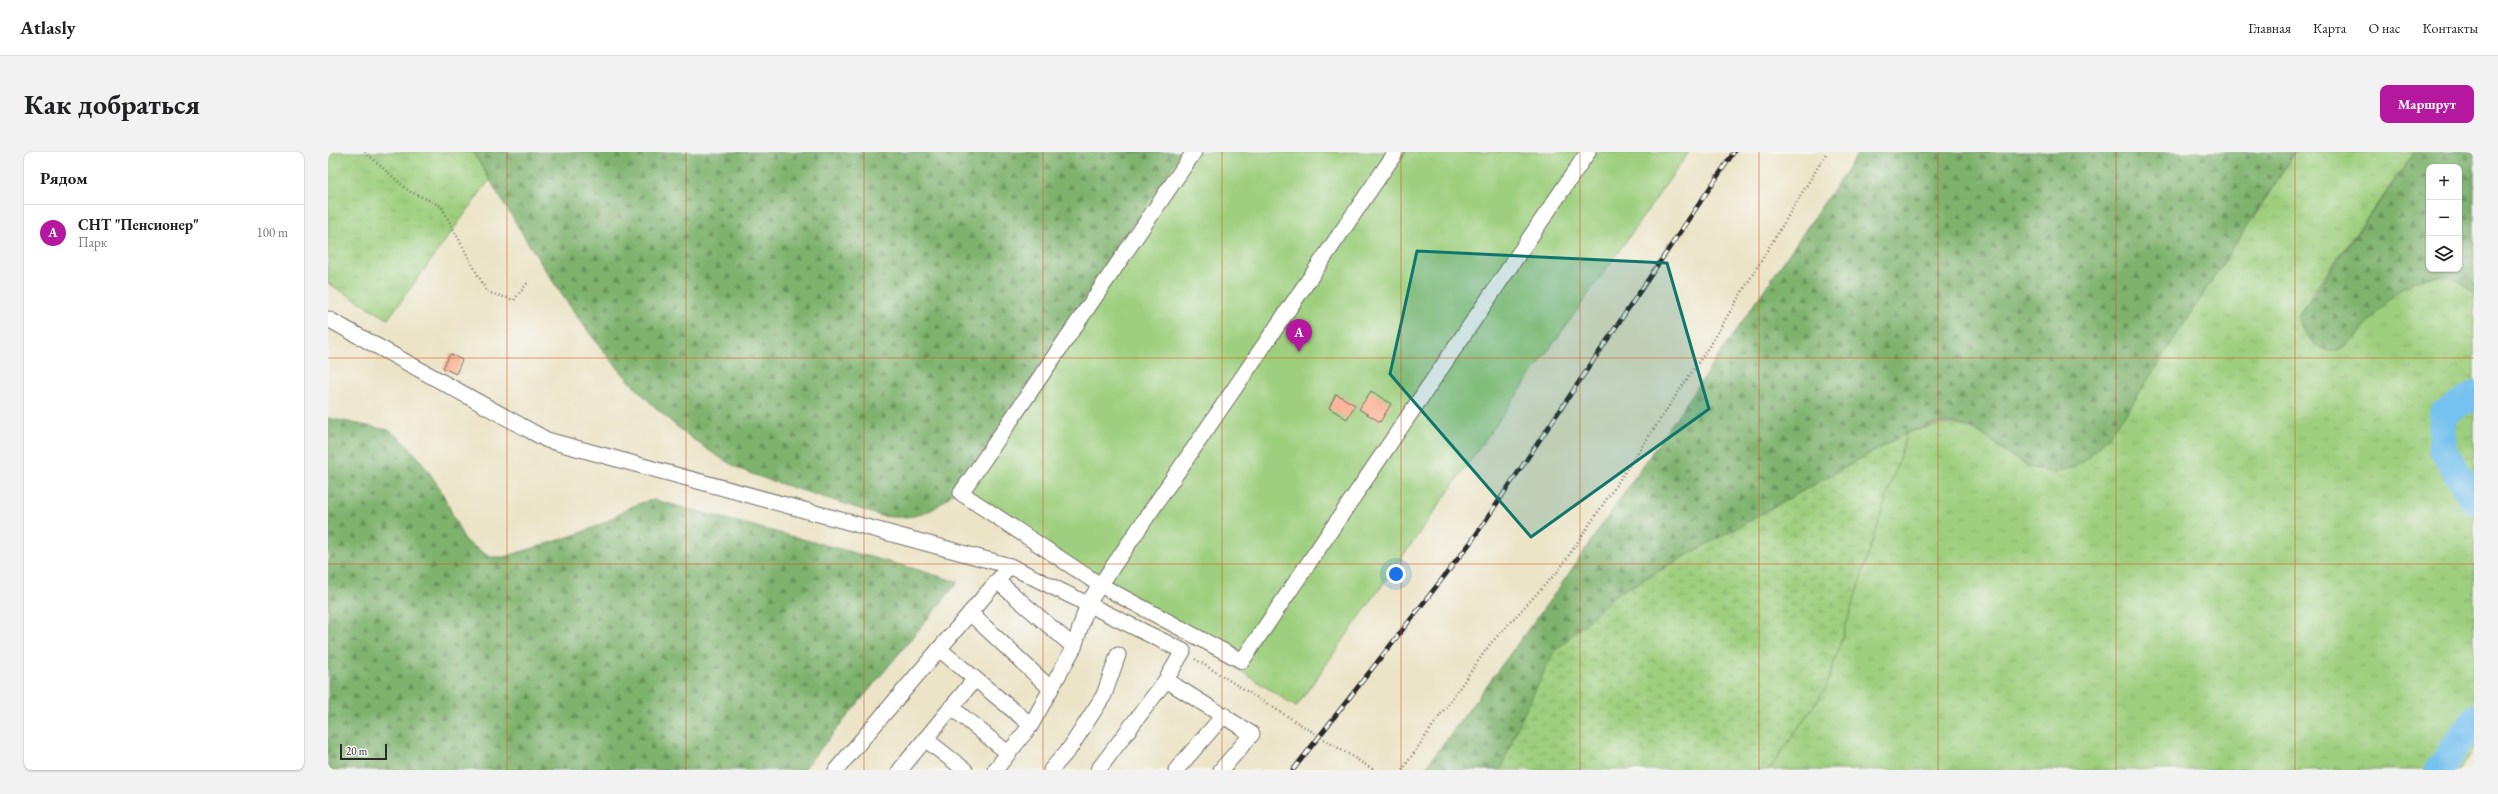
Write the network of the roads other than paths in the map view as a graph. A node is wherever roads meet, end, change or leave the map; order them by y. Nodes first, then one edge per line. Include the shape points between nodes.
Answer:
1 (1194, 152) edge
2 (1396, 152) edge
3 (1588, 152) edge
4 (328, 319) edge
5 (1010, 566) junction
6 (997, 580) junction
7 (1100, 585) junction
8 (1088, 603) junction
9 (970, 613) junction
10 (1074, 647) junction
11 (939, 649) junction
12 (1118, 655) dead end
13 (974, 680) junction
14 (1166, 680) junction
15 (1051, 689) junction
16 (951, 707) junction
17 (1224, 715) junction
18 (1031, 725) junction
19 (925, 739) junction
20 (1008, 753) junction
21 (836, 770) edge
22 (900, 770) edge
23 (965, 770) edge
24 (995, 770) edge
25 (1051, 770) edge
26 (1098, 770) edge
27 (1176, 770) edge
28 (1221, 770) edge

1 - 7 street via 961,493
2 - 7 street
3 - 7 street via 1242,661
4 - 5 street via 547,440
5 - 6 street
5 - 8 street
6 - 9 street
6 - 10 street
7 - 8 street
8 - 10 street
8 - 14 street via 1182,651
9 - 11 street
9 - 15 street
10 - 15 street
11 - 13 street
11 - 21 street
12 - 25 street via 1104,696 1070,748
13 - 16 street
13 - 18 street
14 - 17 street
14 - 26 street
15 - 18 street
16 - 19 street
16 - 20 street
17 - 27 street
17 - 28 street via 1252,734
18 - 20 street
19 - 22 street
19 - 23 street
20 - 24 street

